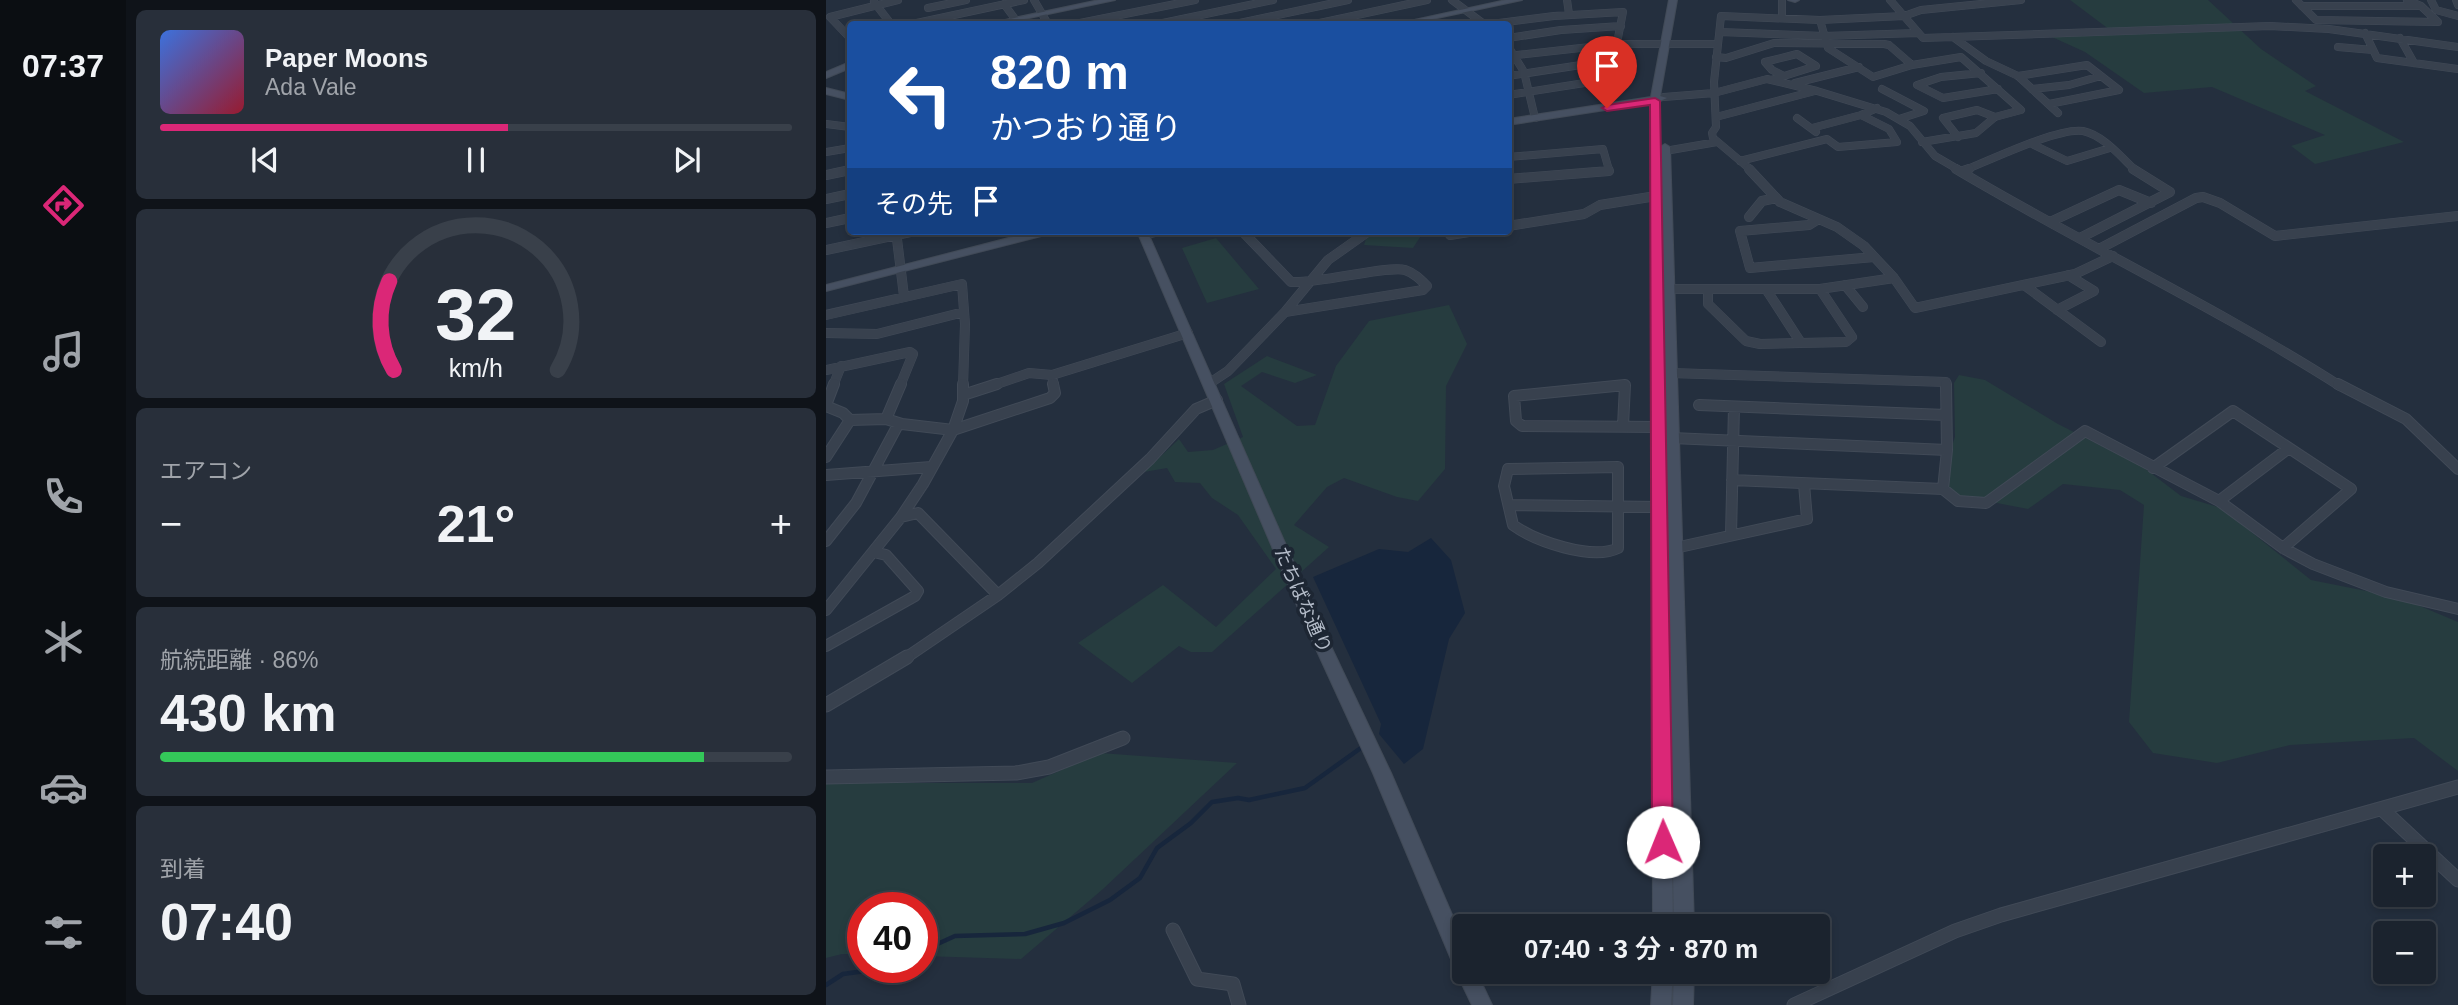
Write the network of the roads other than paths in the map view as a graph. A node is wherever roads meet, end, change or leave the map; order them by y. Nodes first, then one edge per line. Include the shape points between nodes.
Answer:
1 (870, 0) edge
2 (898, 0) edge
3 (922, 0) edge
4 (966, 0) edge
5 (1024, 0) edge
6 (1034, 0) edge
7 (1111, 0) edge
8 (1190, 0) edge
9 (1273, 0) edge
10 (1348, 0) edge
11 (1427, 0) edge
12 (1452, 0) edge
13 (1518, 0) edge
14 (1567, 0) edge
15 (1673, 0) edge
16 (1679, 0) edge
17 (1782, 0) edge
18 (1890, 0) edge
19 (2021, 0) edge
20 (2295, 0) edge
21 (2407, 0) edge
22 (2431, 0) edge
23 (1320, 3) edge
24 (1004, 4) junction
25 (878, 5) junction
26 (2302, 6) junction
27 (2382, 6) junction
28 (2421, 6) junction
29 (928, 8) junction
30 (1465, 10) junction
31 (1041, 14) junction
32 (1570, 14) junction
33 (1201, 15) junction
34 (1904, 16) junction
35 (2458, 16) edge
36 (1782, 18) junction
37 (1015, 19) junction
38 (1820, 20) junction
39 (889, 21) edge
40 (936, 21) edge
41 (941, 21) edge
42 (1005, 21) edge
43 (1046, 21) edge
44 (1099, 21) edge
45 (1172, 21) edge
46 (1207, 21) edge
47 (1247, 21) edge
48 (1340, 21) edge
49 (1345, 21) edge
50 (1414, 21) edge
51 (1480, 21) edge
52 (1512, 21) edge
53 (2378, 22) junction
54 (2398, 22) junction
55 (1621, 26) junction
56 (1720, 32) junction
57 (1917, 33) junction
58 (2365, 33) junction
59 (847, 35) edge
60 (1824, 36) junction
61 (2387, 36) junction
62 (1512, 37) edge
63 (1953, 37) junction
64 (2400, 38) junction
65 (1617, 44) junction
66 (1668, 44) junction
67 (1717, 44) junction
68 (1827, 46) junction
69 (2338, 47) dead end
70 (2458, 47) edge
71 (2373, 50) junction
72 (1512, 56) edge
73 (1716, 57) junction
74 (1614, 60) junction
75 (2413, 63) junction
76 (1912, 65) junction
77 (847, 66) edge
78 (1859, 67) junction
79 (2458, 69) edge
80 (1524, 72) junction
81 (1980, 73) junction
82 (826, 75) edge
83 (1512, 75) edge
84 (1782, 75) junction
85 (2018, 76) junction
86 (2101, 76) junction
87 (1770, 80) junction
88 (1793, 84) junction
89 (1882, 89) dead end
90 (1998, 89) junction
91 (2032, 89) junction
92 (826, 91) edge
93 (1817, 91) junction
94 (1529, 92) junction
95 (1714, 93) junction
96 (1512, 94) edge
97 (847, 96) edge
98 (1658, 98) junction
99 (2049, 104) junction
100 (1877, 108) junction
101 (2058, 114) dead end
102 (1861, 115) junction
103 (1535, 116) junction
104 (1716, 117) junction
105 (1995, 117) junction
106 (1797, 118) dead end
107 (1512, 119) edge
108 (1899, 119) junction
109 (826, 124) edge
110 (847, 127) edge
111 (1812, 128) junction
112 (1958, 137) junction
113 (1827, 139) junction
114 (1717, 142) junction
115 (1922, 142) junction
116 (2032, 144) junction
117 (847, 148) edge
118 (2110, 148) junction
119 (1665, 151) junction
120 (826, 152) edge
121 (1512, 157) edge
122 (1740, 161) junction
123 (847, 171) edge
124 (1963, 171) junction
125 (826, 175) edge
126 (1512, 179) edge
127 (847, 194) edge
128 (1656, 196) junction
129 (826, 198) edge
130 (1776, 198) junction
131 (2151, 203) junction
132 (2458, 216) edge
133 (1749, 217) dead end
134 (847, 219) edge
135 (1817, 219) junction
136 (2050, 222) junction
137 (826, 223) edge
138 (1512, 225) edge
139 (888, 235) edge
140 (896, 235) edge
141 (1016, 235) edge
142 (1032, 235) edge
143 (1149, 235) edge
144 (1246, 235) edge
145 (1363, 235) edge
146 (2080, 238) junction
147 (2099, 249) junction
148 (826, 250) edge
149 (2113, 256) junction
150 (1874, 257) junction
151 (899, 267) junction
152 (2068, 275) junction
153 (1894, 278) junction
154 (1307, 283) junction
155 (826, 285) edge
156 (1845, 285) junction
157 (2024, 285) junction
158 (1669, 289) junction
159 (1708, 289) junction
160 (1766, 289) junction
161 (1820, 289) junction
162 (904, 296) junction
163 (1863, 307) dead end
164 (2057, 310) junction
165 (964, 312) junction
166 (1285, 312) junction
167 (826, 315) edge
168 (1188, 332) junction
169 (826, 333) edge
170 (2101, 342) dead end
171 (1801, 343) junction
172 (841, 366) junction
173 (826, 370) edge
174 (1671, 373) junction
175 (1052, 375) junction
176 (1210, 383) junction
177 (964, 395) junction
178 (1217, 400) junction
179 (826, 405) edge
180 (1699, 405) dead end
181 (1734, 407) junction
182 (1946, 415) junction
183 (886, 419) junction
184 (850, 420) junction
185 (899, 423) junction
186 (1623, 426) junction
187 (1658, 427) junction
188 (953, 430) junction
189 (1672, 438) junction
190 (1733, 441) junction
191 (2289, 448) junction
192 (1947, 450) junction
193 (826, 457) edge
194 (931, 467) junction
195 (2153, 468) junction
196 (2458, 469) edge
197 (873, 471) junction
198 (826, 475) edge
199 (1732, 480) junction
200 (1804, 484) junction
201 (1943, 489) junction
202 (2219, 501) junction
203 (1509, 505) junction
204 (1618, 506) junction
205 (1659, 507) junction
206 (901, 516) junction
207 (1731, 536) junction
208 (826, 541) edge
209 (1675, 548) junction
210 (2283, 548) junction
211 (874, 552) junction
212 (998, 595) junction
213 (2458, 608) edge
214 (826, 610) edge
215 (826, 646) edge
216 (826, 705) edge
217 (1123, 738) dead end
218 (826, 776) edge
219 (2458, 787) edge
220 (2383, 810) junction
221 (2458, 880) edge
222 (1663, 914) edge
223 (1684, 914) edge
224 (1173, 930) dead end
225 (1452, 937) edge
226 (1473, 984) edge
227 (1662, 984) edge
228 (1684, 984) edge
229 (1239, 1005) edge
230 (1482, 1005) edge
231 (1661, 1005) edge
232 (1683, 1005) edge
233 (1794, 1005) edge

1 - 25 street
2 - 25 street
3 - 29 street
4 - 29 street
5 - 24 street
6 - 31 street
7 - 31 street
8 - 33 street
8 - 44 street
9 - 33 street
10 - 23 street
11 - 49 street
12 - 30 street
13 - 30 street
14 - 32 street
15 - 66 street
16 - 66 street
17 - 36 street
18 - 34 street
19 - 34 street via 1921,10
20 - 26 street
21 - 28 street
22 - 35 street via 2436,10
23 - 47 street
23 - 48 street
24 - 37 street
24 - 41 street
25 - 39 street
25 - 59 street via 830,16
26 - 27 street
26 - 53 street via 2316,20
27 - 28 street
27 - 54 street
28 - 54 street via 2438,22
29 - 40 street
30 - 50 street
30 - 51 street
31 - 37 street
31 - 43 street
32 - 52 street
32 - 55 street via 1623,12
33 - 45 street
33 - 46 street
34 - 38 street
34 - 57 street
36 - 38 street
36 - 56 street via 1721,16
37 - 42 street
38 - 60 street
53 - 54 street
53 - 61 street
55 - 62 street
55 - 65 street
56 - 60 street
56 - 67 street
57 - 60 street
57 - 63 street via 1923,38
58 - 61 street
58 - 63 street via 2270,26
58 - 71 street
60 - 68 street
61 - 64 street
63 - 85 street via 1986,61
64 - 70 street
64 - 75 street
65 - 66 street
65 - 72 street
65 - 74 street
66 - 67 street
66 - 98 street
67 - 73 street
68 - 73 street via 1774,43
68 - 76 street via 1889,45
68 - 78 street
69 - 71 street
71 - 75 street via 2377,58
72 - 80 street
73 - 95 street
74 - 80 street
74 - 94 street via 1608,80
75 - 79 street
76 - 78 street via 1873,77
76 - 81 street via 1961,57
77 - 82 street
78 - 88 street
80 - 83 street
80 - 94 street
81 - 90 street
81 - 90 street via 1917,85 1944,98
84 - 84 street via 1793,72 1816,66 1797,54 1765,62
84 - 87 street
85 - 86 street via 2087,65
85 - 91 street
86 - 91 street
86 - 99 street via 2119,90
87 - 88 street
87 - 95 street
88 - 93 street
89 - 108 street via 1924,111
90 - 105 street via 2021,110
91 - 99 street
92 - 97 street
93 - 100 street
93 - 104 street
94 - 96 street
94 - 103 street
95 - 98 street
95 - 104 street
98 - 103 street
98 - 119 street
98 - 128 street
99 - 101 street
100 - 102 street
100 - 108 street
102 - 111 street
102 - 113 street via 1889,129 1896,142 1838,147
103 - 107 street
104 - 114 street via 1712,133
105 - 112 street via 1976,133
105 - 112 street via 1977,110 1943,118
106 - 111 street
108 - 115 street via 1915,130
109 - 110 street
111 - 113 street
112 - 115 street
113 - 122 street
114 - 119 street
114 - 122 street
115 - 124 street via 1935,156
116 - 118 street via 2067,161
116 - 118 street via 2060,133 2084,131
116 - 124 street
117 - 120 street
118 - 131 street via 2170,191
119 - 158 street
121 - 126 street via 1603,149 1609,171
122 - 130 street
123 - 125 street
124 - 136 street
127 - 129 street
128 - 138 street
128 - 187 street
130 - 133 street via 1762,201
130 - 135 street
131 - 136 street via 2119,190
131 - 146 street
132 - 147 street via 2275,236 2203,197
134 - 137 street
135 - 150 street via 1848,233
135 - 150 street via 1809,225 1740,231 1750,268
136 - 146 street
139 - 148 street
140 - 151 street
141 - 151 street
142 - 151 street
143 - 168 street, たちばな通り
144 - 154 street via 1291,282
145 - 154 street via 1328,260
146 - 147 street
147 - 149 street
149 - 152 street
149 - 196 street via 2406,419
150 - 153 street
151 - 155 street
151 - 162 street
152 - 157 street
152 - 164 street via 2094,291
153 - 156 street
153 - 157 street via 1915,308
154 - 166 street
154 - 166 street via 1402,269 1427,286
156 - 161 street
156 - 163 street
157 - 164 street
158 - 159 street
158 - 174 street
159 - 160 street
159 - 171 street via 1709,304 1746,341
160 - 161 street
160 - 171 street
161 - 171 street via 1852,338
162 - 165 street via 962,284
162 - 167 street
164 - 170 street
165 - 169 street via 877,334
165 - 177 street
166 - 176 street via 1228,371
168 - 175 street
168 - 176 street, たちばな通り
172 - 173 street
172 - 179 street
172 - 183 street via 913,354
174 - 182 street via 1946,382
174 - 189 street
175 - 177 street via 1029,373
175 - 188 street via 1055,393 1050,398
176 - 178 street, たちばな通り
177 - 188 street
178 - 212 street via 1196,409 1150,459
178 - 225 street, たちばな通り
179 - 184 street
180 - 181 street
181 - 182 street
181 - 190 street
182 - 192 street
183 - 184 street
183 - 185 street
184 - 193 street
185 - 188 street
185 - 197 street
186 - 186 street via 1522,426 1516,422 1514,396 1625,384
186 - 187 street
187 - 205 street
188 - 194 street
189 - 190 street
189 - 209 street
190 - 192 street
190 - 199 street
191 - 195 street via 2233,411
191 - 202 street
191 - 210 street via 2351,489
192 - 201 street
194 - 197 street
194 - 206 street
195 - 201 street via 2085,431 1986,503 1958,501
195 - 202 street
197 - 198 street
197 - 208 street via 856,503
199 - 200 street
199 - 207 street
200 - 201 street
200 - 207 street via 1807,519
202 - 210 street
203 - 204 street
203 - 204 street via 1513,525 1528,536 1608,553 1618,548
203 - 204 street via 1504,486 1508,469 1618,467
204 - 205 street
205 - 222 street
206 - 211 street
206 - 212 street via 918,513
207 - 209 street
209 - 223 street
210 - 213 street via 2386,592
211 - 214 street
211 - 215 street via 886,555 918,591
212 - 216 street via 916,652
217 - 218 street via 1049,767 1016,773
219 - 220 street
220 - 221 street
220 - 233 street via 2001,915 1955,931
224 - 229 street via 1197,979 1233,984
226 - 230 street, たちばな通り
227 - 231 street
228 - 232 street

